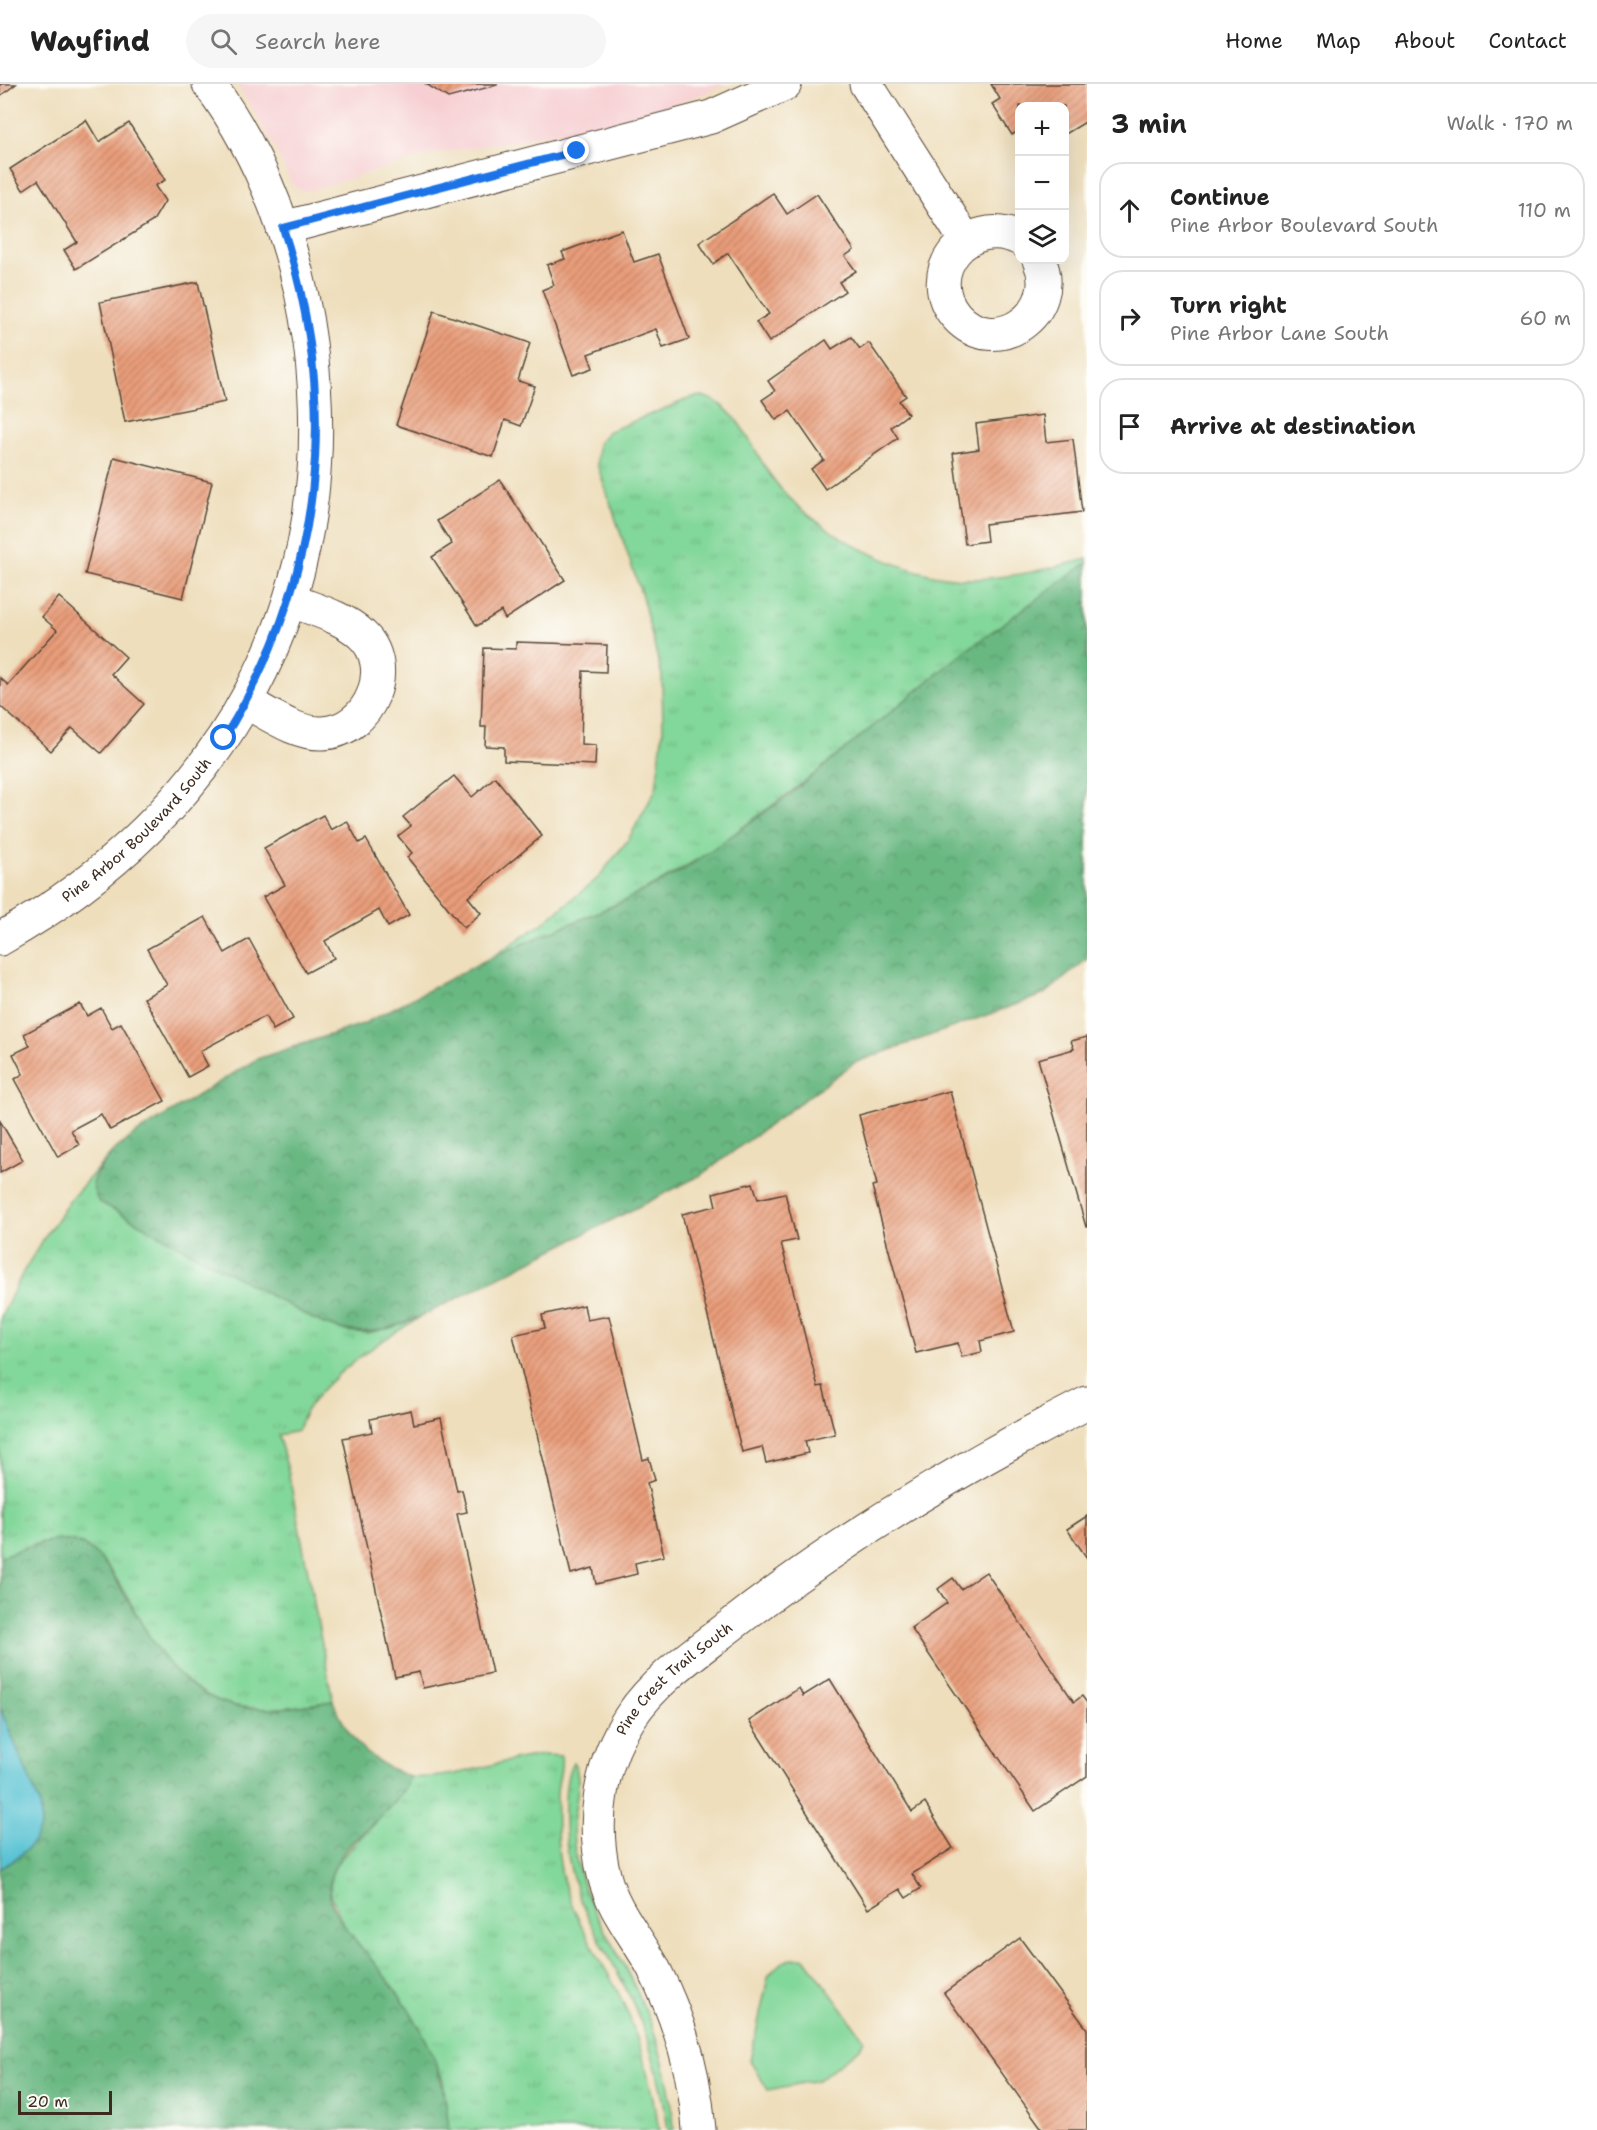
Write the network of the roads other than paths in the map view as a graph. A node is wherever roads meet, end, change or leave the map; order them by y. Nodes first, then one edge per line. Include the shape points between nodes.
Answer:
1 (209, 84) edge
2 (785, 84) edge
3 (866, 84) edge
4 (283, 228) junction
5 (1015, 237) edge
6 (966, 241) junction
7 (1041, 264) edge
8 (290, 600) junction
9 (246, 702) junction
10 (0, 939) edge
11 (1087, 1403) edge
12 (699, 2130) edge

1 - 4 street, Pine Arbor Boulevard South via 244,140
2 - 4 street via 711,117
3 - 6 street
4 - 8 street, Pine Arbor Boulevard South via 303,301 316,408 311,510
5 - 6 street via 988,232
6 - 7 street via 947,264 945,291 956,316 978,331 1014,330 1035,313 1045,288
8 - 9 street, Pine Arbor Boulevard South
8 - 9 street via 360,633 377,663 375,694 356,719 336,731 322,733 291,726
9 - 10 street, Pine Arbor Boulevard South via 210,758 148,831 72,895
11 - 12 street, Pine Crest Trail South via 916,1496 806,1569 668,1675 639,1705 621,1733 606,1769 598,1811 604,1876 612,1899 653,1967 676,2018 691,2067

